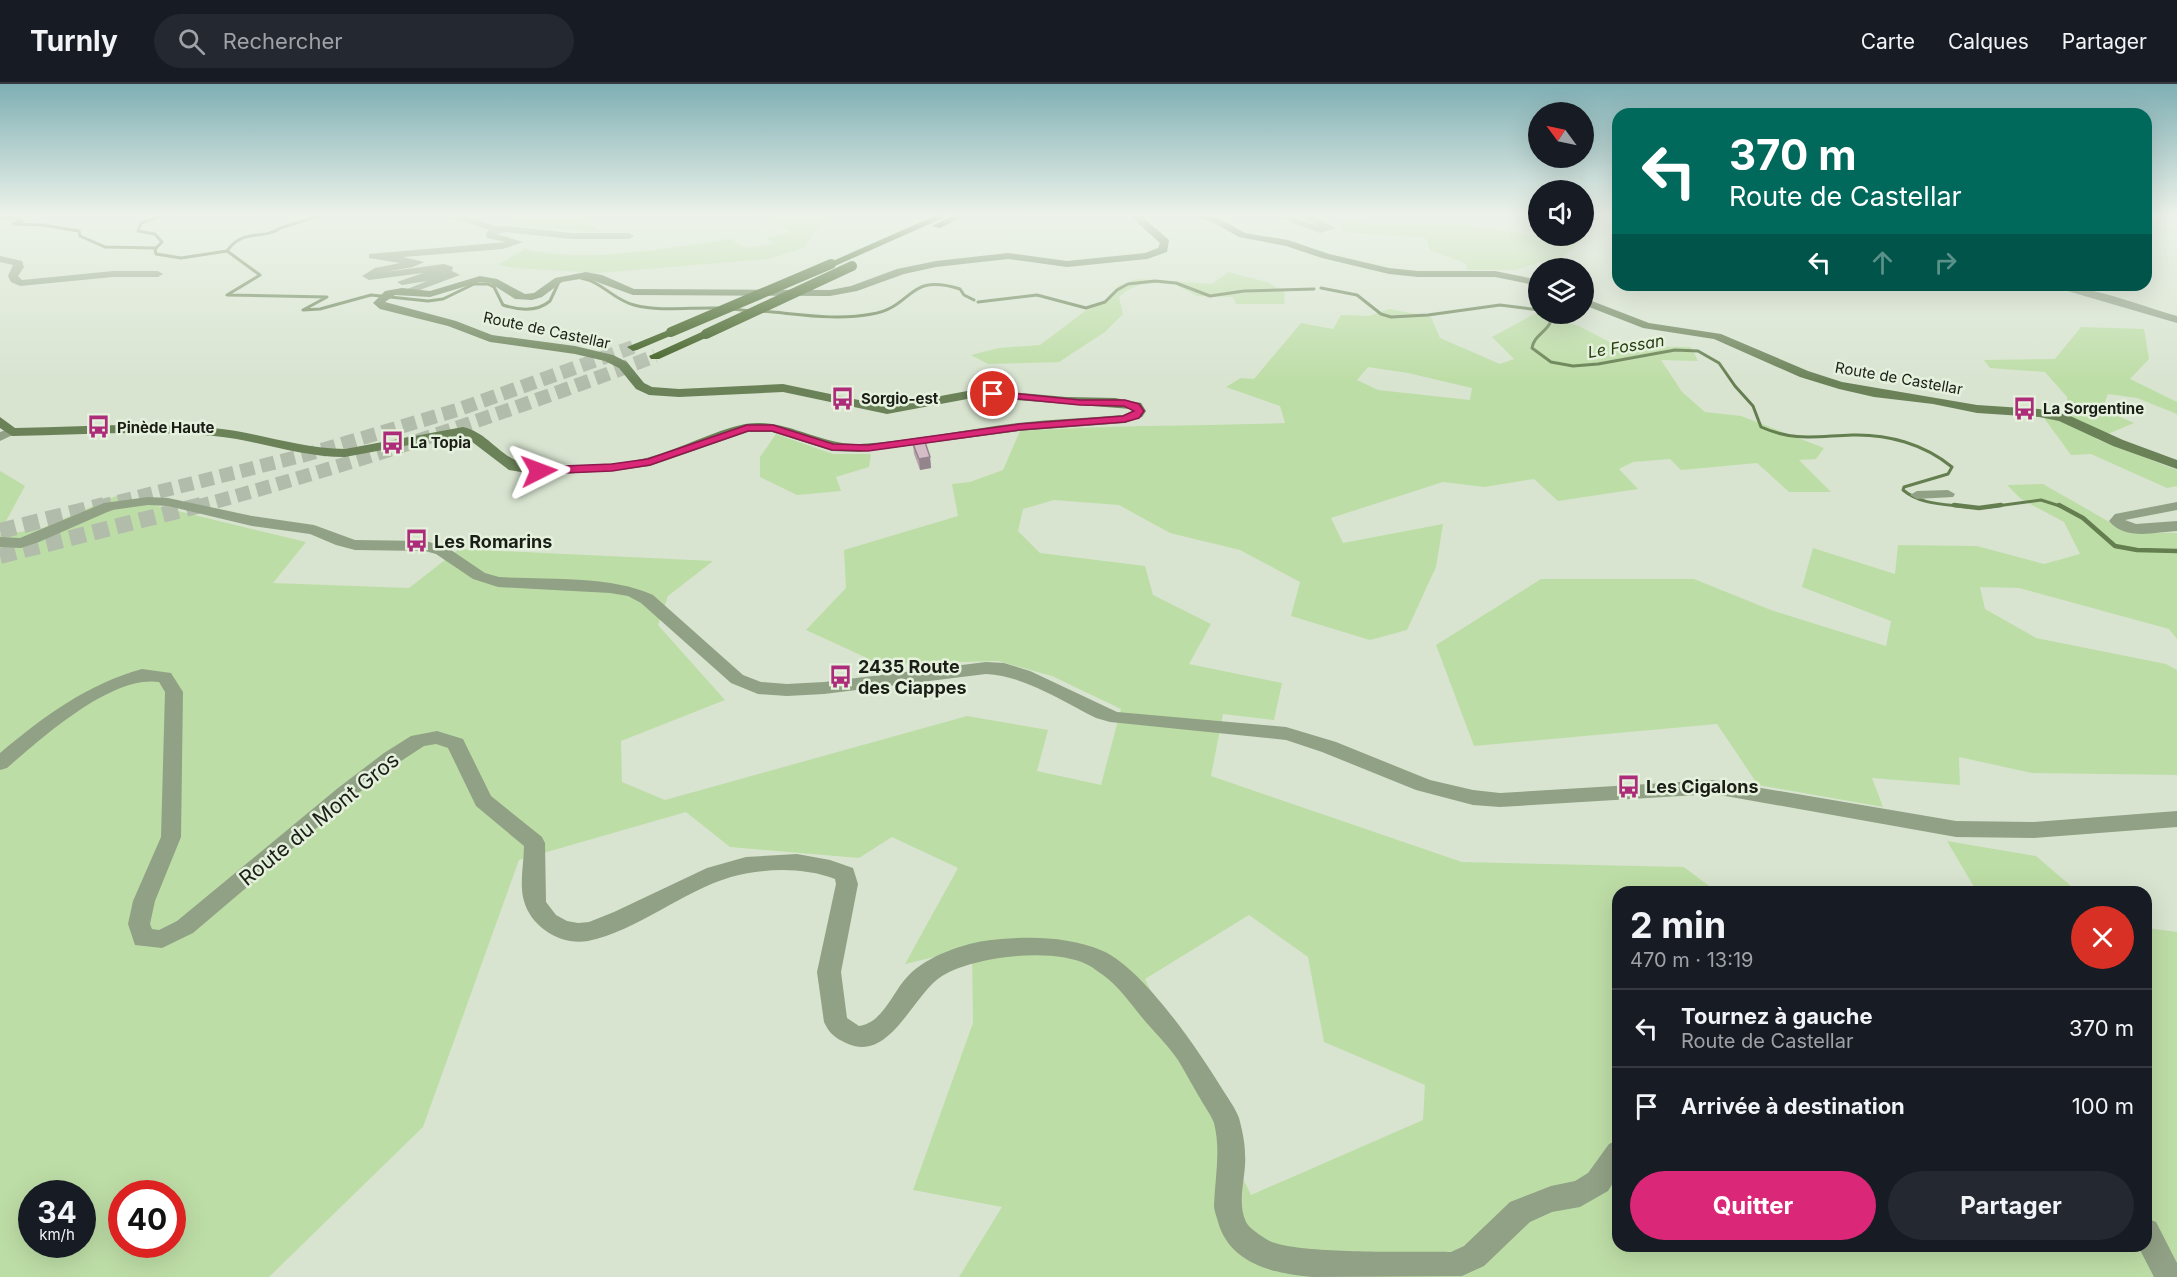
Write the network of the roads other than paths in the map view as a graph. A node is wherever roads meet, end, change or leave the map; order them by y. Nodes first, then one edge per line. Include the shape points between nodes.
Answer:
1 (17, 270) edge
2 (383, 270) edge
3 (424, 270) edge
4 (447, 270) edge
5 (818, 270) edge
6 (844, 270) edge
7 (908, 270) edge
8 (1383, 270) edge
9 (158, 274) dead end
10 (1528, 281) edge
11 (2079, 291) edge
12 (405, 292) junction
13 (1594, 305) edge
14 (2177, 320) edge
15 (633, 347) tunnel mouth
16 (655, 356) tunnel mouth
17 (0, 421) edge
18 (6, 434) edge
19 (2177, 465) edge
20 (1948, 494) dead end
21 (1917, 495) dead end
22 (2177, 506) edge
23 (2177, 526) edge
24 (0, 542) edge
25 (0, 763) edge
26 (2177, 819) edge
27 (1612, 1162) edge
28 (2152, 1244) edge
29 (2169, 1277) edge

1 - 9 street via 13,276 20,283
2 - 3 street via 369,277
4 - 12 street via 402,282 455,275
5 - 15 highway, bridge
6 - 16 highway, bridge
7 - 12 street, Route de Castellar via 830,293 633,292 587,275 552,283 531,298 516,297 496,282 482,279 436,294
8 - 10 street via 1496,274
11 - 14 street
12 - 18 street, Route de Castellar via 385,296 380,303 490,338 609,358 623,365 640,386 662,393 783,388 887,410 952,396 993,394 1125,403 1139,411 1125,419 1019,427 868,448 832,447 773,428 747,428 650,462 539,471 514,467 463,431 345,453 326,453 216,432 140,429
13 - 19 street, Route de Castellar via 1647,326 1717,336 1839,385 1977,409 2063,418
17 - 18 street, Route de Castellar
20 - 21 street
22 - 23 street via 2117,520 2131,528
24 - 26 street via 21,543 100,509 148,501 314,530 356,545 426,546 442,550 479,576 498,582 632,592 646,599 737,680 758,688 825,688 963,670 1004,669 1103,714 1303,737 1417,784 1475,799 1714,787 1956,829 2034,830
25 - 27 street, Route du Mont Gros via 94,695 143,675 165,677 174,692 171,837 144,901 139,924 143,938 162,939 185,927 391,758 418,741 437,737 456,744 483,801 535,843 535,903 546,921 562,930 587,932 716,874 745,866 772,862 830,868 845,874 847,884 830,972 836,1022 858,1037 871,1035 885,1025 917,982 963,956 989,948 1037,947 1072,950 1096,958 1123,977 1186,1052 1226,1119 1232,1154 1228,1208 1234,1232 1262,1254 1291,1261 1343,1265 1452,1266 1474,1256 1520,1212 1551,1199 1581,1194 1598,1182
28 - 29 street

